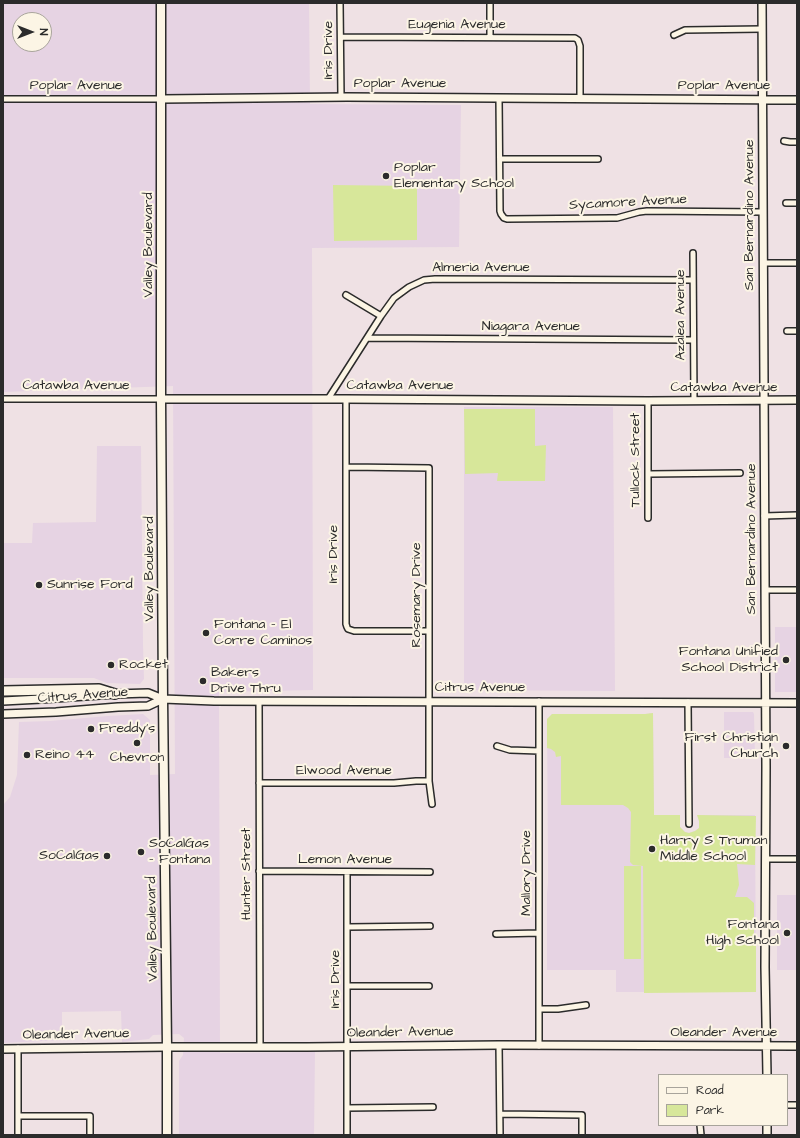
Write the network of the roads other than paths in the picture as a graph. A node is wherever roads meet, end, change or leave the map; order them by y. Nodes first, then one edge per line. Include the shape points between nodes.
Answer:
1 (161, 3) edge
2 (340, 3) edge
3 (490, 3) edge
4 (762, 3) edge
5 (762, 29) junction
6 (674, 35) dead end
7 (341, 37) junction
8 (490, 37) junction
9 (341, 97) junction
10 (499, 98) junction
11 (3, 99) edge
12 (162, 99) junction
13 (580, 99) junction
14 (762, 100) junction
15 (797, 100) edge
16 (784, 141) dead end
17 (797, 142) edge
18 (500, 159) junction
19 (598, 159) dead end
20 (786, 203) dead end
21 (797, 203) edge
22 (763, 212) junction
23 (693, 253) dead end
24 (763, 263) junction
25 (797, 263) edge
26 (693, 280) junction
27 (346, 295) dead end
28 (381, 316) junction
29 (787, 331) dead end
30 (797, 331) edge
31 (368, 338) junction
32 (694, 340) junction
33 (3, 399) edge
34 (328, 399) junction
35 (346, 399) junction
36 (161, 400) junction
37 (764, 400) junction
38 (797, 400) edge
39 (648, 401) junction
40 (694, 401) junction
41 (347, 467) junction
42 (740, 473) dead end
43 (649, 474) junction
44 (797, 515) edge
45 (764, 516) junction
46 (648, 518) dead end
47 (765, 590) junction
48 (797, 590) edge
49 (428, 631) junction
50 (3, 691) edge
51 (115, 694) junction
52 (163, 699) junction
53 (3, 701) edge
54 (259, 701) junction
55 (429, 701) junction
56 (539, 701) junction
57 (688, 702) junction
58 (765, 703) junction
59 (797, 703) edge
60 (3, 714) edge
61 (497, 746) dead end
62 (539, 751) junction
63 (429, 781) junction
64 (259, 783) junction
65 (432, 804) dead end
66 (689, 824) dead end
67 (766, 859) junction
68 (797, 859) edge
69 (259, 871) junction
70 (347, 872) junction
71 (430, 872) dead end
72 (430, 926) dead end
73 (348, 927) junction
74 (540, 933) junction
75 (496, 934) dead end
76 (348, 986) junction
77 (429, 986) dead end
78 (586, 1005) dead end
79 (540, 1009) junction
80 (500, 1045) junction
81 (539, 1046) junction
82 (767, 1046) junction
83 (797, 1046) edge
84 (167, 1047) junction
85 (260, 1047) junction
86 (347, 1047) junction
87 (18, 1048) junction
88 (3, 1049) edge
89 (767, 1074) edge
90 (433, 1107) dead end
91 (347, 1108) junction
92 (500, 1114) junction
93 (18, 1116) junction
94 (18, 1135) edge
95 (90, 1135) edge
96 (167, 1135) edge
97 (347, 1135) edge
98 (500, 1135) edge
99 (582, 1135) edge

1 - 12 main road, Valley Boulevard
2 - 7 street, Iris Drive
3 - 8 street
4 - 5 street, San Bernardino Avenue
5 - 6 street via 685,30
5 - 14 street, San Bernardino Avenue
7 - 8 street, Eugenia Avenue
7 - 9 street, Iris Drive
8 - 13 street, Eugenia Avenue via 578,40
9 - 10 street, Poplar Avenue
9 - 12 street, Poplar Avenue
10 - 13 street, Poplar Avenue
10 - 18 street
11 - 12 street, Poplar Avenue
12 - 36 main road, Valley Boulevard
13 - 14 street, Poplar Avenue
14 - 15 street, Poplar Avenue
14 - 22 street, San Bernardino Avenue
16 - 17 street
18 - 19 street
18 - 22 street, Sycamore Avenue via 500,211 507,219 617,218 647,211
20 - 21 street
22 - 24 street, San Bernardino Avenue
23 - 26 street, Azalea Avenue
24 - 25 street
24 - 37 street, San Bernardino Avenue
26 - 28 street, Almeria Avenue via 430,279 416,283 403,291 394,298
26 - 32 street, Azalea Avenue
27 - 28 street
28 - 31 street, Almeria Avenue
29 - 30 street
31 - 32 street, Niagara Avenue
31 - 34 street, Almeria Avenue
32 - 40 street, Azalea Avenue
33 - 36 street, Catawba Avenue
34 - 35 street, Catawba Avenue
34 - 36 street, Catawba Avenue
35 - 39 street, Catawba Avenue
35 - 41 street, Iris Drive
36 - 52 main road, Valley Boulevard
37 - 38 street, Catawba Avenue
37 - 40 street, Catawba Avenue
37 - 45 street, San Bernardino Avenue
39 - 40 street, Catawba Avenue
39 - 43 street, Tullock Street
41 - 49 street, Iris Drive via 347,627 354,631
41 - 49 street, Rosemary Drive via 429,468
42 - 43 street
43 - 46 street, Tullock Street
44 - 45 street
45 - 47 street, San Bernardino Avenue
47 - 48 street
47 - 58 street, San Bernardino Avenue
49 - 55 street, Rosemary Drive
50 - 51 highway via 99,689
51 - 52 street, Citrus Avenue via 148,693
51 - 53 street, Citrus Avenue
52 - 54 street, Citrus Avenue
52 - 60 street, Citrus Avenue via 148,706
52 - 84 main road, Valley Boulevard
54 - 55 street, Citrus Avenue
54 - 64 street, Hunter Street
55 - 56 street, Citrus Avenue
55 - 63 street, Rosemary Drive
56 - 57 street, Citrus Avenue
56 - 62 street, Mallory Drive
57 - 58 street, Citrus Avenue
57 - 66 street
58 - 59 street, Citrus Avenue
58 - 67 street, San Bernardino Avenue
61 - 62 street via 510,750
62 - 74 street, Mallory Drive
63 - 64 street, Elwood Avenue
63 - 65 street, Rosemary Drive
64 - 69 street, Hunter Street
67 - 68 street
67 - 82 street, San Bernardino Avenue
69 - 70 street, Lemon Avenue
69 - 85 street, Hunter Street
70 - 71 street, Lemon Avenue
70 - 73 street, Iris Drive
72 - 73 street
73 - 76 street, Iris Drive
74 - 75 street
74 - 79 street, Mallory Drive
76 - 77 street
76 - 86 street, Iris Drive
78 - 79 street
79 - 81 street, Mallory Drive
80 - 81 street, Oleander Avenue
80 - 86 street, Oleander Avenue
80 - 92 street
81 - 82 street, Oleander Avenue
82 - 83 street, Oleander Avenue
82 - 89 street, San Bernardino Avenue
84 - 85 street, Oleander Avenue
84 - 87 street, Oleander Avenue
84 - 96 main road, Valley Boulevard
85 - 86 street, Oleander Avenue
86 - 91 street, Iris Drive
87 - 88 street, Oleander Avenue
87 - 93 street
90 - 91 street
91 - 97 street, Iris Drive
92 - 98 street
92 - 99 street via 582,1115
93 - 94 street
93 - 95 street via 90,1116

